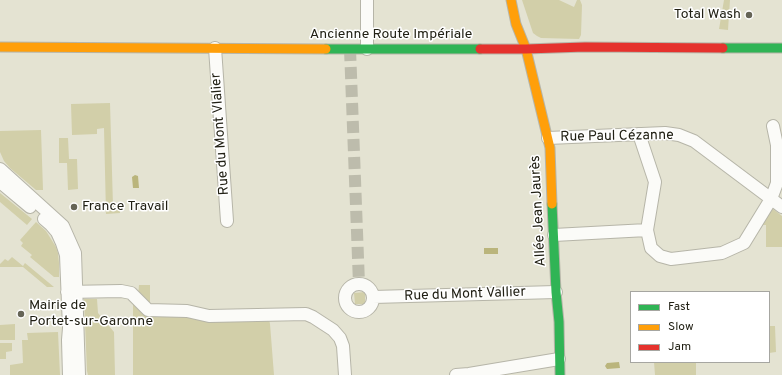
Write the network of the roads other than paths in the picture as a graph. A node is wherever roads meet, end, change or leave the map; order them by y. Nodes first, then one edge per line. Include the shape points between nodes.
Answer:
1 (367, 0) edge
2 (511, 0) edge
3 (505, 16) dead end
4 (0, 47) edge
5 (215, 48) junction
6 (782, 48) edge
7 (367, 49) junction
8 (526, 49) junction
9 (773, 126) dead end
10 (640, 134) junction
11 (548, 138) junction
12 (0, 169) edge
13 (0, 182) edge
14 (771, 199) junction
15 (782, 207) edge
16 (227, 221) dead end
17 (647, 230) junction
18 (554, 235) junction
19 (72, 292) junction
20 (556, 292) junction
21 (373, 297) dead end
22 (559, 359) junction
23 (69, 375) edge
24 (79, 375) edge
25 (345, 375) edge
26 (456, 375) edge
27 (560, 375) edge

1 - 7 street
2 - 8 street, Allée Jean Jaurès via 516,24
3 - 8 street, Allée Jean Jaurès
4 - 5 street, Ancienne Route Impériale
5 - 7 street, Ancienne Route Impériale
5 - 16 street, Rue du Mont Vlalier
6 - 8 street, Ancienne Route Impériale
7 - 8 street, Ancienne Route Impériale
8 - 11 street, Allée Jean Jaurès
9 - 14 street via 777,145 777,183
10 - 11 street, Rue Paul Cézanne
10 - 14 street, Rue Paul Cézanne via 665,133 694,141
10 - 17 street via 655,182
11 - 18 street, Allée Jean Jaurès
12 - 19 street via 63,226 75,253
13 - 19 street via 57,232 66,255
14 - 15 street, Rue Paul Cézanne
14 - 17 street via 744,243 722,253 671,259 660,256 651,248
17 - 18 street
18 - 20 street, Allée Jean Jaurès
19 - 23 street via 68,347
19 - 24 street
19 - 25 street via 121,291 131,293 148,310 188,311 208,316 306,314 333,330 340,338
20 - 21 street, Rue du Mont Vallier
20 - 22 street, Allée Jean Jaurès
22 - 26 street
22 - 27 street, Allée Jean Jaurès

